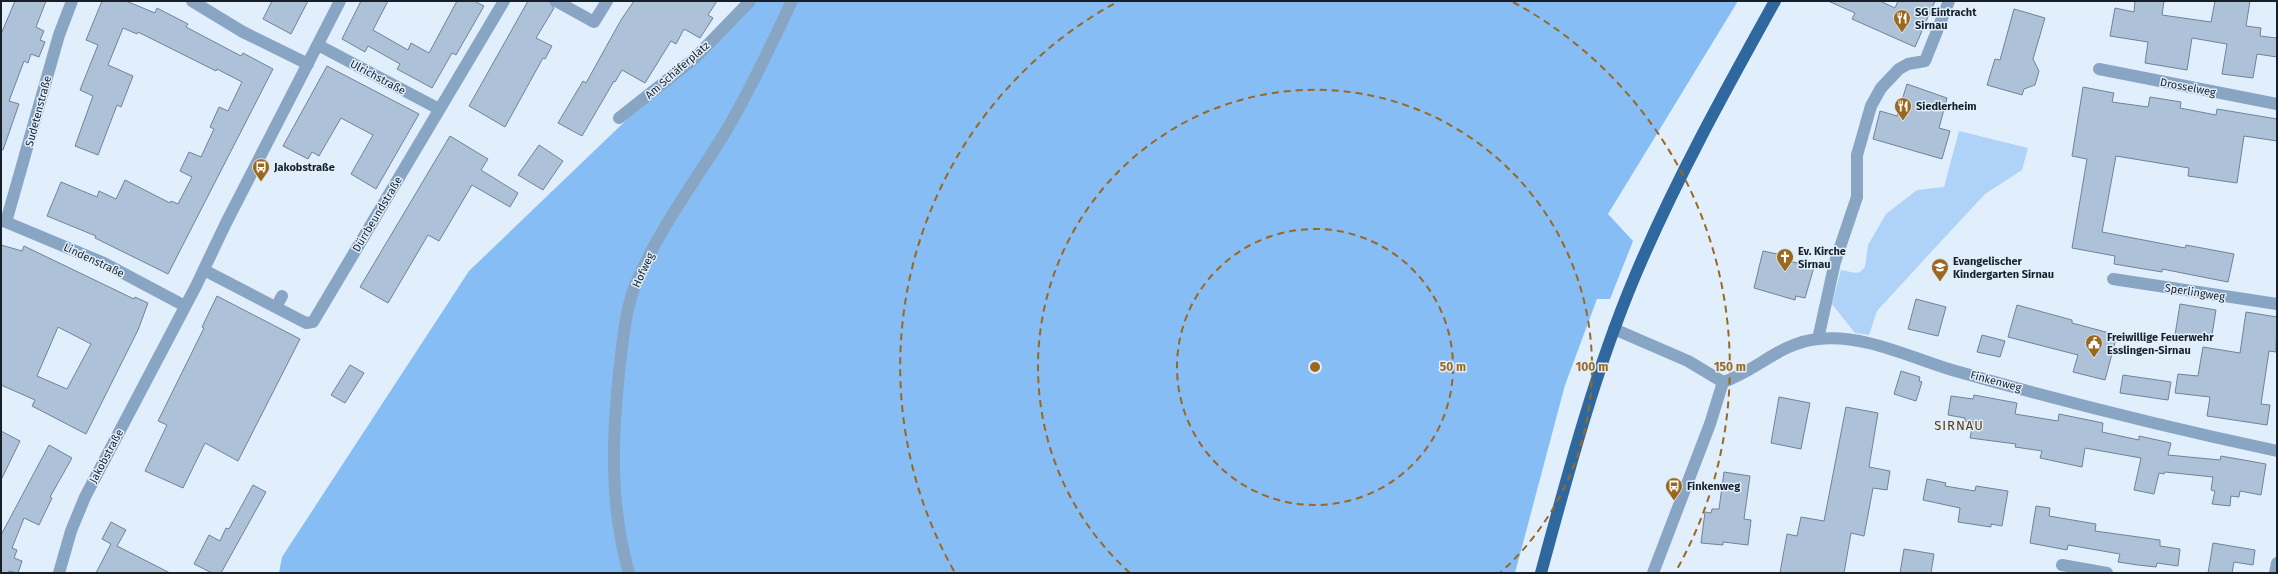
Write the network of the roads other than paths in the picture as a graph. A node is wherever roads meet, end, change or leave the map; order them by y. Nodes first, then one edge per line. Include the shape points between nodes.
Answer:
1 (72, 1) edge
2 (192, 1) edge
3 (340, 1) edge
4 (504, 1) edge
5 (556, 1) edge
6 (608, 1) edge
7 (750, 1) edge
8 (792, 1) edge
9 (1775, 1) edge
10 (1949, 1) edge
11 (318, 46) junction
12 (308, 64) junction
13 (2099, 69) dead end
14 (2277, 104) edge
15 (439, 109) junction
16 (619, 118) dead end
17 (3, 221) edge
18 (204, 270) junction
19 (2113, 279) dead end
20 (282, 296) dead end
21 (2277, 304) edge
22 (185, 306) junction
23 (276, 307) junction
24 (1614, 329) junction
25 (1818, 339) junction
26 (1723, 382) junction
27 (2277, 451) edge
28 (2277, 563) edge
29 (2062, 565) dead end
30 (59, 573) edge
31 (629, 573) edge
32 (1541, 573) edge
33 (1653, 573) edge
34 (2107, 573) edge
35 (2275, 573) edge

1 - 17 street, Sudetenstraße via 59,35
2 - 12 street via 243,32
3 - 11 street, Jakobstraße
4 - 15 street, Dürrbeundstraße
5 - 6 street via 594,22
7 - 16 street, Am Schäferplatz via 695,58
8 - 31 street, Hofweg via 739,109 659,238 633,293 624,327 613,450 615,507
9 - 24 main road via 1686,163 1644,254
10 - 25 street via 1925,61 1908,64 1899,69 1881,88 1871,106 1857,155 1857,197 1835,262
11 - 12 street, Jakobstraße
11 - 15 street, Ulrichstraße
12 - 18 street, Jakobstraße
13 - 14 street, Drosselweg
15 - 23 street, Dürrbeundstraße via 313,322 306,323
17 - 22 street, Lindenstraße via 104,263
18 - 22 street, Jakobstraße
18 - 23 street, Dürrbeundstraße
19 - 21 street, Sperlingweg
20 - 23 street
22 - 30 street, Jakobstraße via 85,497 71,531
24 - 26 street via 1688,361
24 - 32 main road via 1571,463
25 - 26 street, Finkenweg via 1787,347 1742,374
25 - 27 street, Finkenweg via 1859,342 2107,410
26 - 33 street via 1710,424
28 - 35 street
29 - 34 street

